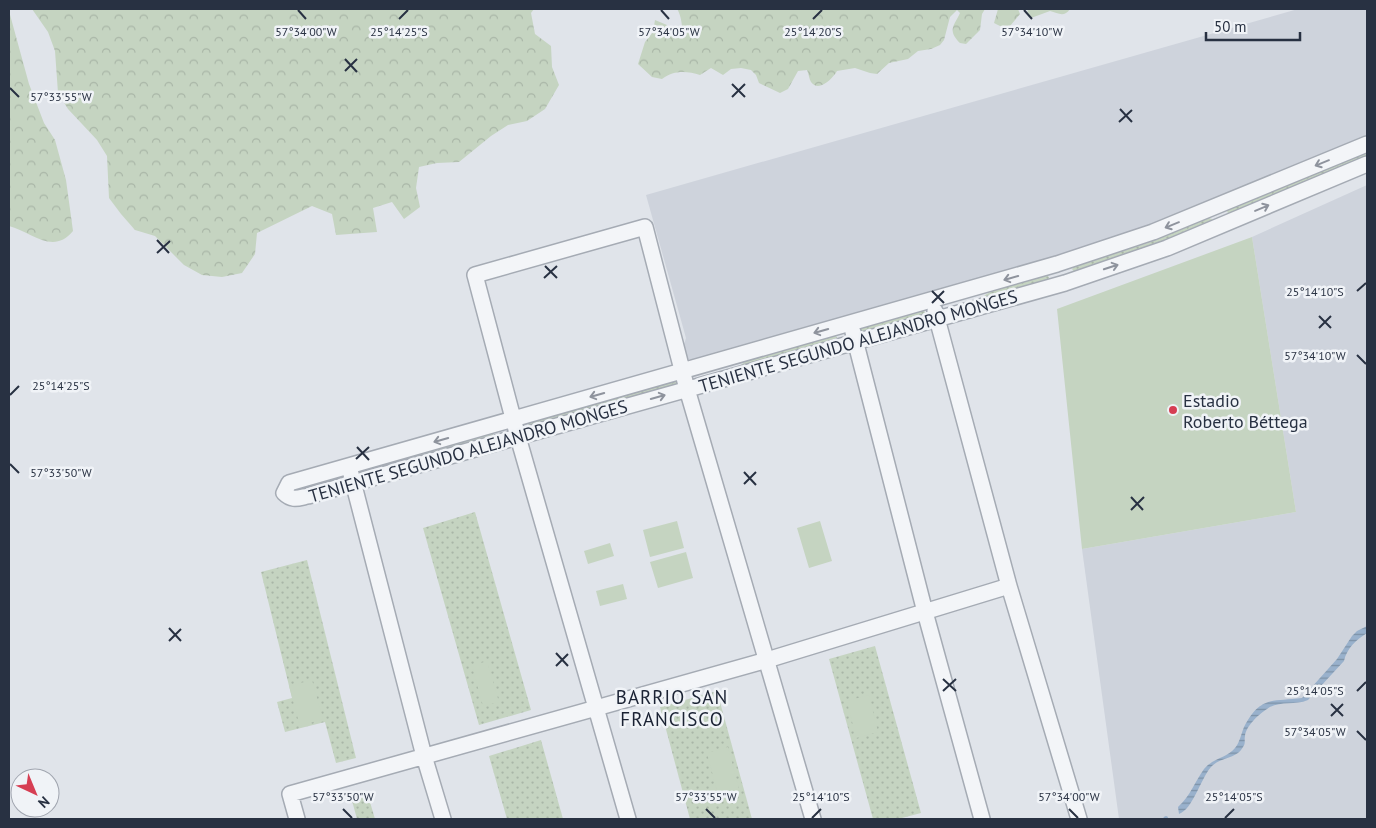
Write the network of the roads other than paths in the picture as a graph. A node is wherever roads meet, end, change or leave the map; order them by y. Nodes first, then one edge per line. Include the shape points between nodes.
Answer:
1 (1367, 144) edge
2 (1367, 164) edge
3 (1058, 264) junction
4 (1065, 283) junction
5 (931, 300) junction
6 (938, 318) junction
7 (851, 323) junction
8 (856, 342) junction
9 (683, 371) junction
10 (688, 389) junction
11 (513, 419) junction
12 (518, 437) junction
13 (348, 466) junction
14 (353, 483) junction
15 (1009, 586) junction
16 (925, 612) junction
17 (767, 660) junction
18 (595, 708) junction
19 (424, 756) junction
20 (297, 819) edge
21 (443, 819) edge
22 (628, 819) edge
23 (813, 819) edge
24 (982, 819) edge
25 (1079, 819) edge

1 -> 3 street, TENIENTE SEGUNDO ALEJANDRO MONGES via 1153,232
4 -> 2 street, TENIENTE SEGUNDO ALEJANDRO MONGES via 1167,248
3 - 4 street
3 -> 5 street, TENIENTE SEGUNDO ALEJANDRO MONGES
4 - 6 street, TENIENTE SEGUNDO ALEJANDRO MONGES
5 - 6 street
5 - 7 street, TENIENTE SEGUNDO ALEJANDRO MONGES
6 - 8 street, TENIENTE SEGUNDO ALEJANDRO MONGES
6 - 15 street
7 - 8 street
7 -> 9 street, TENIENTE SEGUNDO ALEJANDRO MONGES
8 - 10 street, TENIENTE SEGUNDO ALEJANDRO MONGES
8 - 16 street
9 - 10 street
9 -> 11 street, TENIENTE SEGUNDO ALEJANDRO MONGES
9 - 11 street via 645,227 475,274
12 -> 10 street, TENIENTE SEGUNDO ALEJANDRO MONGES
10 - 17 street
11 - 12 street
11 -> 13 street, TENIENTE SEGUNDO ALEJANDRO MONGES
12 - 14 street, TENIENTE SEGUNDO ALEJANDRO MONGES
12 - 18 street
13 - 14 street
13 - 14 street, TENIENTE SEGUNDO ALEJANDRO MONGES via 290,483 284,493 295,499
14 - 19 street
15 - 16 street
15 - 25 street
16 - 17 street
16 - 24 street
17 - 18 street
17 - 23 street
18 - 19 street
18 - 22 street
19 - 20 street via 290,794
19 - 21 street

